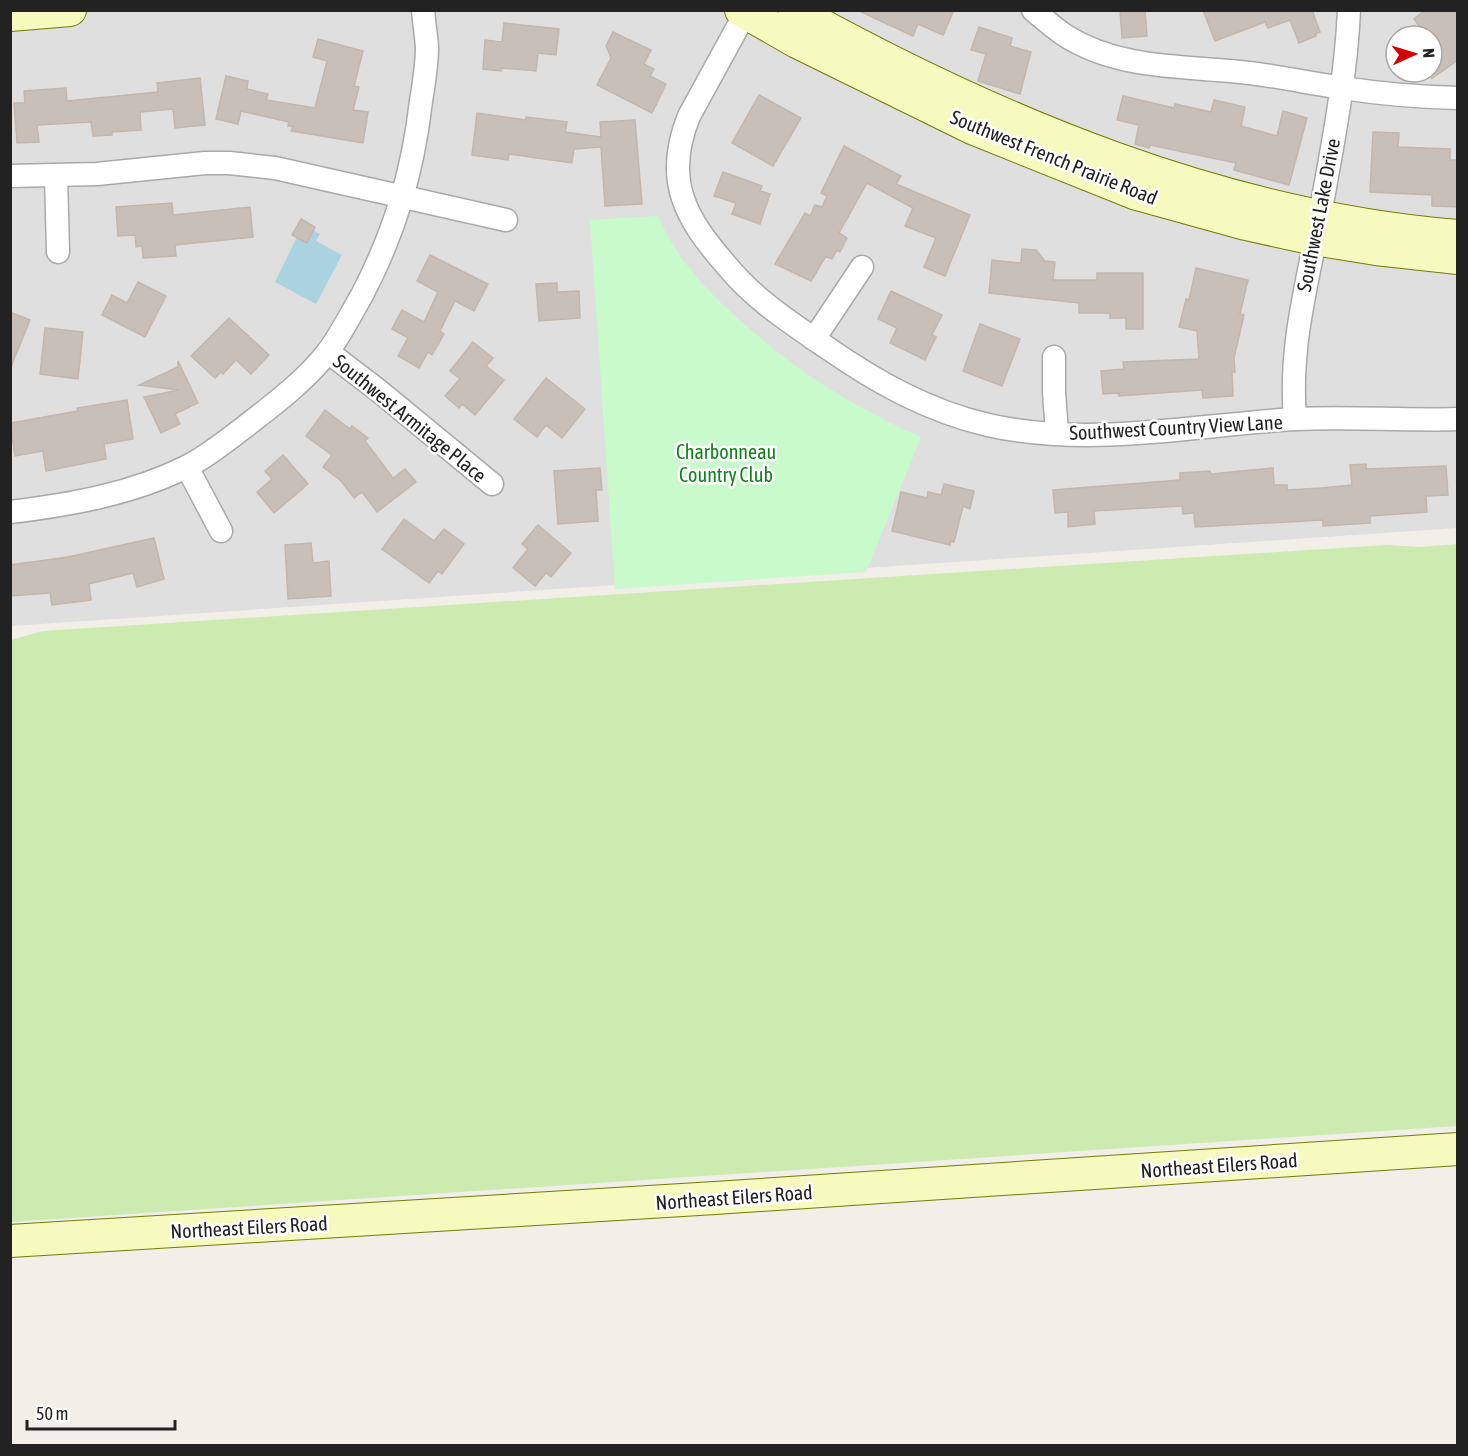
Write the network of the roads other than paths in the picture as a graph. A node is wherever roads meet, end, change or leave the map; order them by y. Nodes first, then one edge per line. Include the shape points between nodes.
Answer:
1 (70, 10) edge
2 (423, 10) edge
3 (794, 10) edge
4 (1033, 10) edge
5 (1349, 10) edge
6 (744, 11) edge
7 (10, 15) edge
8 (1341, 88) junction
9 (1458, 98) edge
10 (10, 176) edge
11 (56, 176) junction
12 (404, 196) junction
13 (506, 220) dead end
14 (1317, 228) junction
15 (1458, 236) edge
16 (58, 252) dead end
17 (1458, 258) edge
18 (862, 267) dead end
19 (814, 339) junction
20 (328, 352) junction
21 (1054, 357) dead end
22 (1458, 418) edge
23 (1295, 419) junction
24 (1058, 434) junction
25 (187, 467) junction
26 (492, 484) dead end
27 (10, 512) edge
28 (221, 531) dead end
29 (1458, 1149) edge
30 (10, 1241) edge

1 - 7 street
2 - 12 street via 427,48 423,89 417,140
3 - 14 street, Southwest French Prairie Road via 984,106 1147,171
4 - 8 street via 1075,41 1126,61 1243,72
5 - 8 street, Southwest Lake Drive
6 - 14 street, Southwest French Prairie Road via 797,42 972,128 1134,193 1246,224
6 - 19 street, Southwest Country View Lane via 682,133 677,168 679,186 691,219 737,278 781,317
8 - 9 street
8 - 14 street, Southwest Lake Drive
10 - 11 street
11 - 12 street via 229,163 275,168
11 - 16 street
12 - 13 street
12 - 20 street via 379,263
14 - 15 street, Southwest French Prairie Road via 1364,226
14 - 17 street, Southwest French Prairie Road via 1376,249
14 - 23 street, Southwest Lake Drive via 1294,352
18 - 19 street
19 - 24 street, Southwest Country View Lane via 867,376 945,412 988,424
20 - 25 street via 281,398
20 - 26 street, Southwest Armitage Place
21 - 24 street
22 - 23 street, Southwest Country View Lane
23 - 24 street, Southwest Country View Lane via 1162,431
25 - 27 street via 114,493
25 - 28 street
29 - 30 street, Northeast Eilers Road

